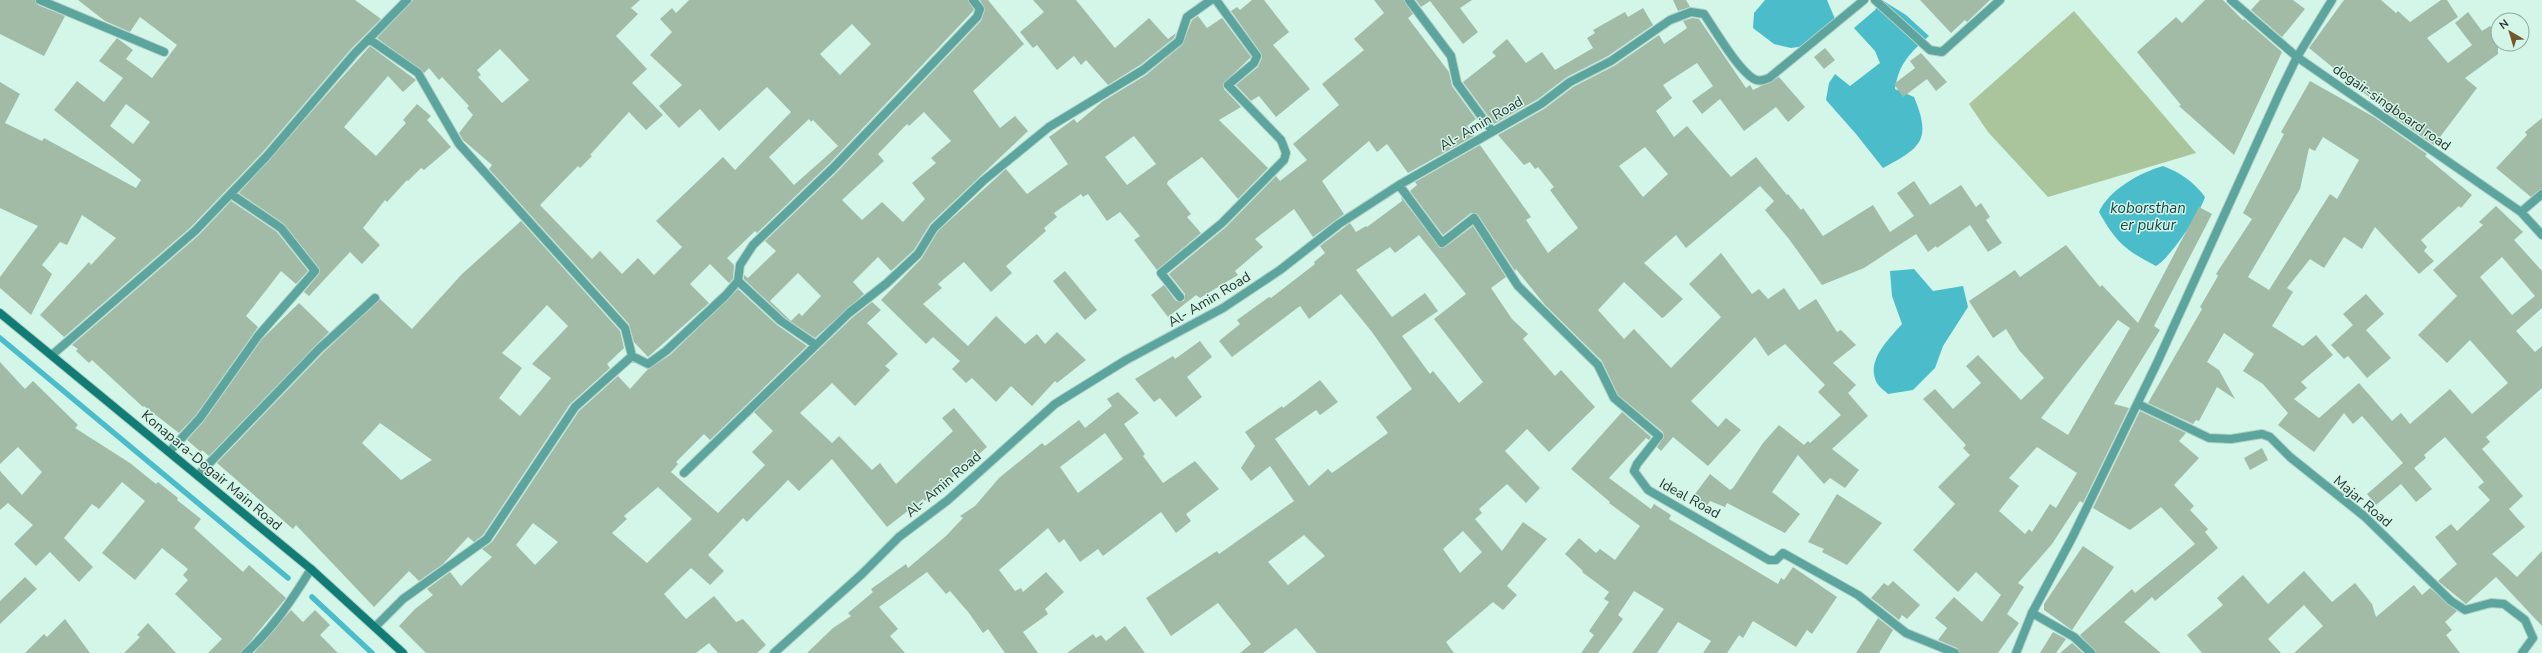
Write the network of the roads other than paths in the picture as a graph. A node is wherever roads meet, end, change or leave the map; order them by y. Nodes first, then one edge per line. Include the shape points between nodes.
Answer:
1 (40, 0) edge
2 (407, 0) edge
3 (973, 0) edge
4 (1211, 0) edge
5 (1216, 0) edge
6 (1409, 0) edge
7 (1864, 0) edge
8 (1875, 0) edge
9 (2000, 0) edge
10 (2231, 0) edge
11 (2332, 0) edge
12 (368, 39) junction
13 (164, 52) dead end
14 (2297, 57) junction
15 (1492, 132) junction
16 (1399, 185) junction
17 (231, 194) junction
18 (2542, 194) edge
19 (2521, 212) junction
20 (2542, 235) edge
21 (738, 281) junction
22 (1180, 297) dead end
23 (375, 298) dead end
24 (0, 313) edge
25 (816, 344) junction
26 (52, 355) junction
27 (632, 356) junction
28 (2138, 404) junction
29 (170, 452) junction
30 (684, 473) dead end
31 (198, 475) junction
32 (311, 569) junction
33 (2032, 613) junction
34 (375, 626) junction
35 (246, 653) edge
36 (403, 653) edge
37 (774, 653) edge
38 (1955, 653) edge
39 (2016, 653) edge
40 (2091, 653) edge
41 (2522, 653) edge

1 - 13 street
2 - 12 street
3 - 21 street via 980,10 977,16 833,168 753,245 740,265
4 - 25 street via 1188,16 1179,41 1161,56 1143,70 1049,127 983,181 934,228 918,254
5 - 22 street via 1257,56 1254,63 1228,85 1281,140 1286,153 1275,172 1222,222 1161,273
6 - 15 street via 1451,56 1457,83
7 - 15 street, Al- Amin Road via 1769,78 1761,81 1754,79 1745,71 1704,14 1691,12 1670,20 1611,61 1570,82 1541,104
8 - 9 street via 1930,50 1942,52
10 - 14 street, dogair-singboard road
11 - 14 street
12 - 17 street
12 - 27 street via 418,73 459,144 625,328
14 - 19 street, dogair-singboard road
14 - 28 street
15 - 16 street, Al- Amin Road
16 - 37 street, Al- Amin Road via 1339,224 1280,270 1223,308 1126,360 1055,404 948,500 899,537
16 - 38 street, Ideal Road via 1442,243 1474,218 1518,286 1598,365 1614,398 1659,436 1634,471 1648,490 1769,560 1776,560 1783,553 1858,595 1906,633
17 - 26 street via 195,231
17 - 29 street via 281,228 315,271 258,336 200,418
18 - 19 street
19 - 20 street, dogair-singboard road
21 - 25 street via 781,321
21 - 27 street via 694,325 648,364
23 - 31 street via 319,349
24 - 26 main road, Konapara-Dogair Main Road
25 - 30 street
26 - 29 main road, Konapara-Dogair Main Road
27 - 34 street via 575,407 487,539 403,599
28 - 33 street
28 - 41 street, Majar Road via 2209,438 2231,439 2262,434 2270,437 2290,457 2364,516 2451,600 2465,610 2491,603 2504,604 2525,620 2533,638
29 - 31 main road, Konapara-Dogair Main Road
31 - 32 main road, Konapara-Dogair Main Road
32 - 34 main road, Konapara-Dogair Main Road
32 - 35 street via 286,610 266,635
33 - 39 street
33 - 40 street via 2074,637
34 - 36 main road, Konapara-Dogair Main Road

